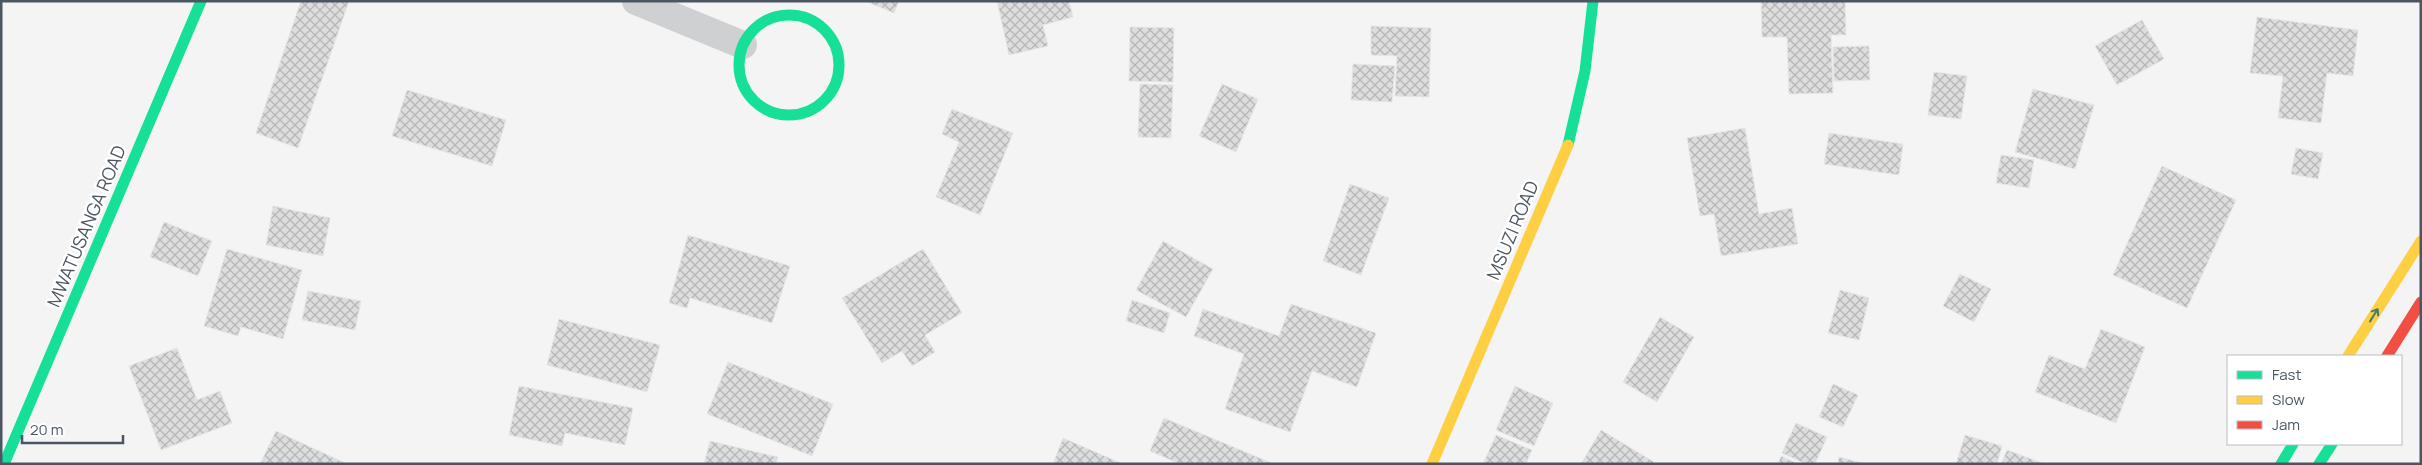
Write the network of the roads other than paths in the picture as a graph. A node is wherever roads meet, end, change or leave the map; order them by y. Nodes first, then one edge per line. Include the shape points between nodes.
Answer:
1 (201, 1) edge
2 (636, 1) edge
3 (1593, 1) edge
4 (743, 45) junction
5 (2421, 241) edge
6 (2421, 302) edge
7 (2349, 355) edge
8 (2388, 355) edge
9 (2292, 445) edge
10 (2331, 445) edge
11 (4, 464) edge
12 (1432, 464) edge
13 (2281, 464) edge
14 (2319, 464) edge

1 - 11 street, MWATUSANGA ROAD
2 - 4 street
3 - 12 street, MSUZI ROAD via 1583,90 1570,139
4 - 4 street via 767,20 801,17 817,24 830,36 837,51 839,69 835,85 825,100 811,110 794,115 777,113 761,106 748,94 741,79 739,62
7 -> 5 street
6 - 8 street
9 - 13 street
10 - 14 street

